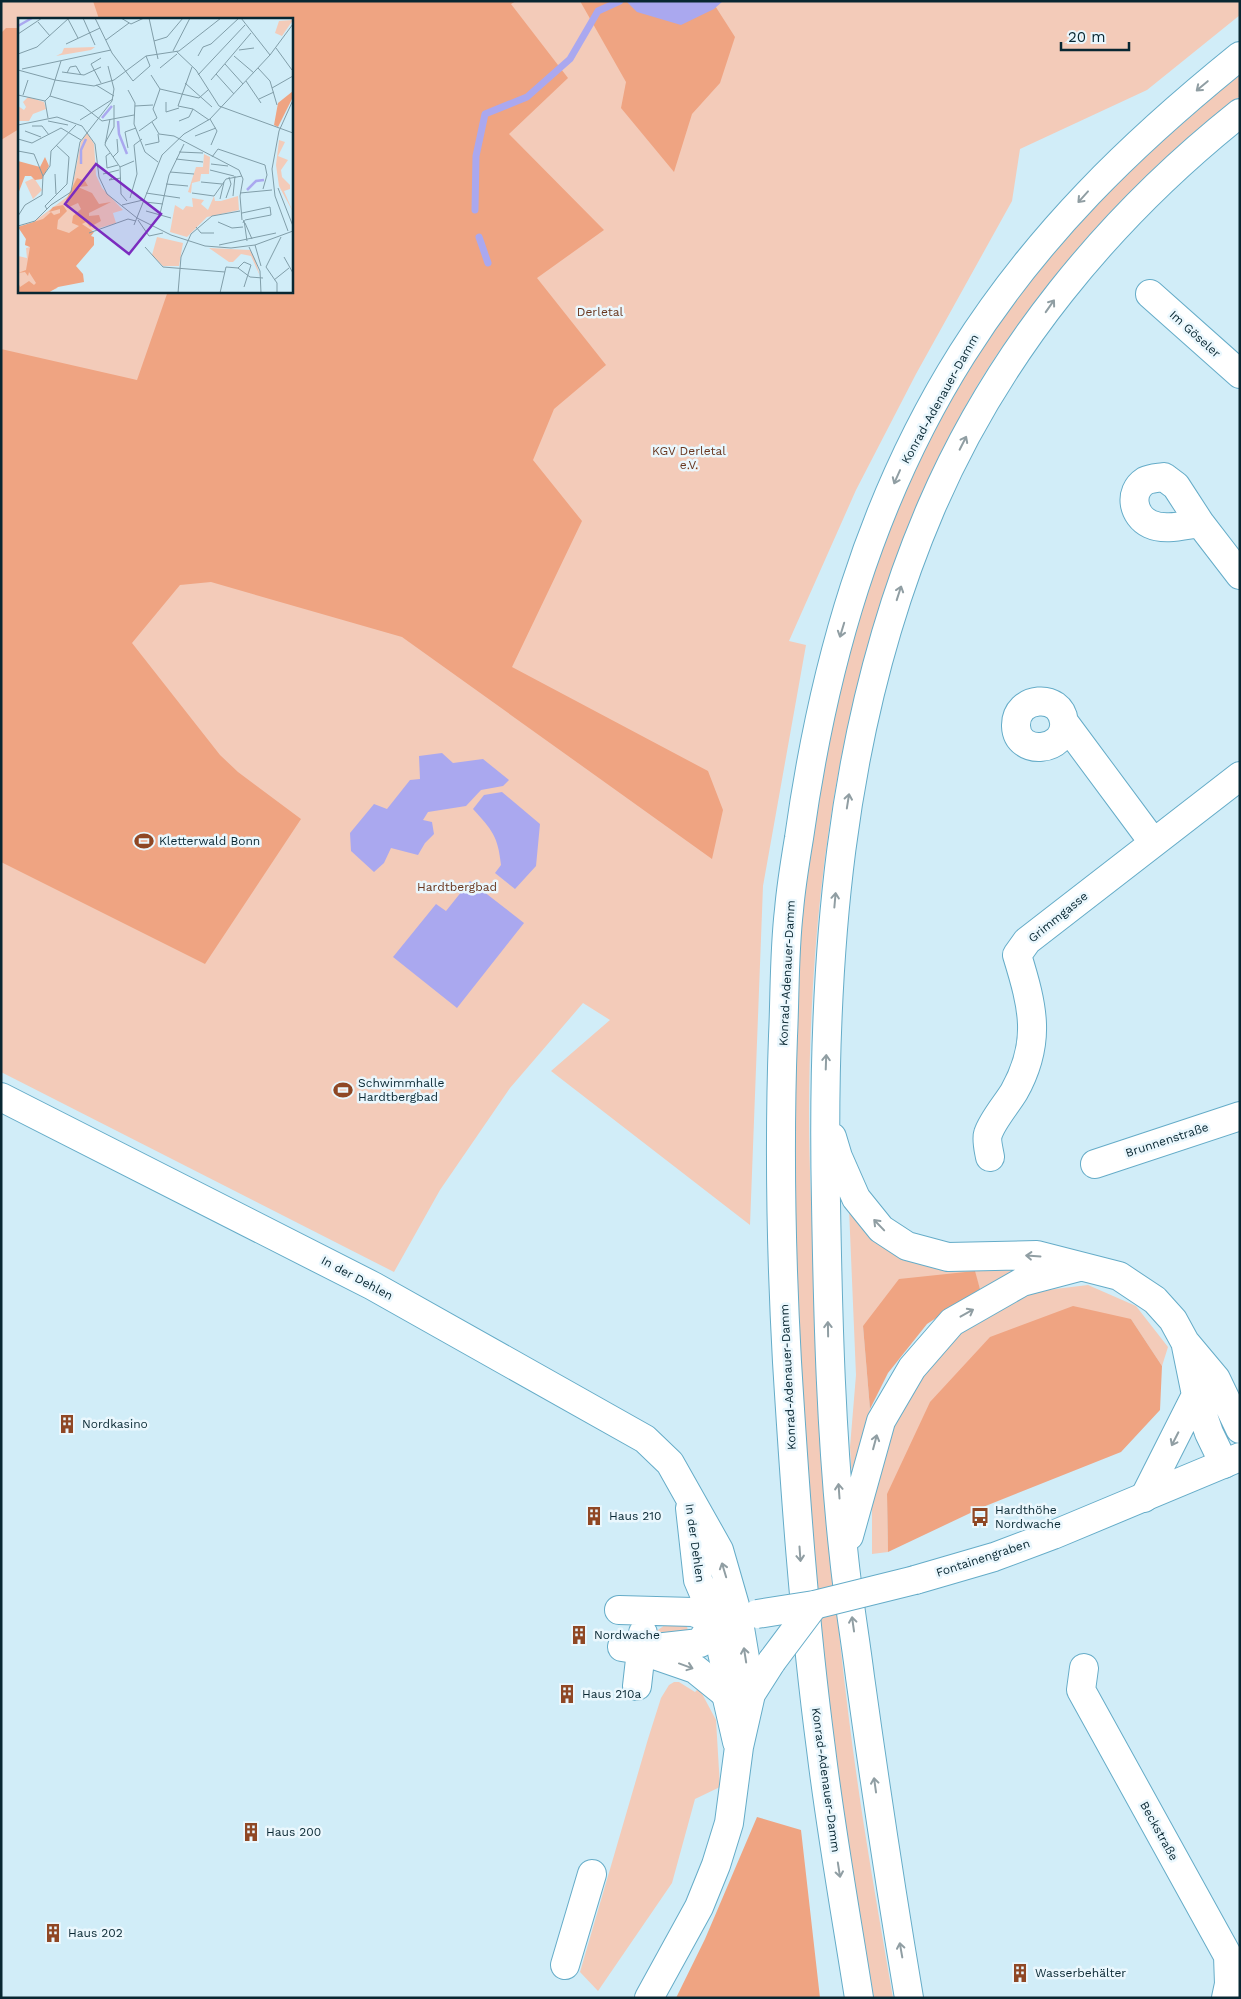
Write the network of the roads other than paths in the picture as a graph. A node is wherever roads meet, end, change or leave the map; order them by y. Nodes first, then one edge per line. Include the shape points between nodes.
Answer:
1 (1240, 56) edge
2 (1240, 113) edge
3 (1150, 294) dead end
4 (1240, 374) edge
5 (1200, 523) dead end
6 (1240, 575) edge
7 (1064, 722) dead end
8 (1240, 776) edge
9 (1153, 842) junction
10 (1, 1097) edge
11 (824, 1111) junction
12 (1240, 1116) edge
13 (990, 1157) dead end
14 (1095, 1164) dead end
15 (1081, 1266) junction
16 (1206, 1387) junction
17 (1240, 1394) edge
18 (1240, 1428) edge
19 (1232, 1460) edge
20 (1144, 1498) junction
21 (844, 1557) junction
22 (814, 1605) junction
23 (661, 1611) junction
24 (619, 1615) dead end
25 (737, 1617) junction
26 (629, 1652) junction
27 (1084, 1668) dead end
28 (637, 1686) dead end
29 (738, 1694) junction
30 (592, 1874) dead end
31 (565, 1965) dead end
32 (1232, 1988) edge
33 (649, 1998) edge
34 (859, 1998) edge
35 (909, 1998) edge

1 -> 34 main road, Konrad-Adenauer-Damm via 1154,128 1087,193 1024,265 961,356 904,462 866,552 831,665 818,721 788,912 780,1115 782,1271 803,1593 821,1753
11 -> 2 main road via 830,964 840,849 856,753 885,636 932,507 1001,376 1058,294 1148,193
3 - 4 main road, Im Göseler
5 - 6 main road
7 - 9 main road
8 - 9 main road, Grimmgasse
9 - 13 main road, Grimmgasse via 1026,941 1017,955 1032,1012 1033,1034 1026,1064 1015,1090 987,1136
10 - 25 main road, In der Dehlen via 373,1286 645,1439 670,1463 688,1492 698,1580
15 -> 11 main road via 1037,1255 948,1257 908,1246 881,1229 856,1198 838,1157
21 -> 11 main road via 828,1347
12 - 14 main road, Brunnenstraße
15 - 16 main road via 1119,1276 1155,1300 1173,1320
21 -> 15 main road via 881,1421 912,1368 952,1322 1022,1282
16 - 17 main road
16 - 18 main road
16 - 19 main road via 1209,1433
16 -> 20 main road
19 - 20 main road, Fontainengraben
20 - 22 main road, Fontainengraben, bridge via 994,1557
35 -> 21 main road via 881,1833
22 - 25 main road, Fontainengraben, bridge
22 - 29 main road, bridge via 772,1661
23 - 24 main road, Fontainengraben
23 - 25 main road, Fontainengraben
23 - 26 main road via 649,1620
25 - 26 main road via 700,1643
25 - 29 main road, In der Dehlen via 725,1666
26 - 28 main road
26 -> 29 main road via 695,1669
27 - 32 main road, Beckstraße via 1081,1690 1228,1956
29 - 33 main road, In der Dehlen via 739,1748 729,1823 699,1907
30 - 31 main road

